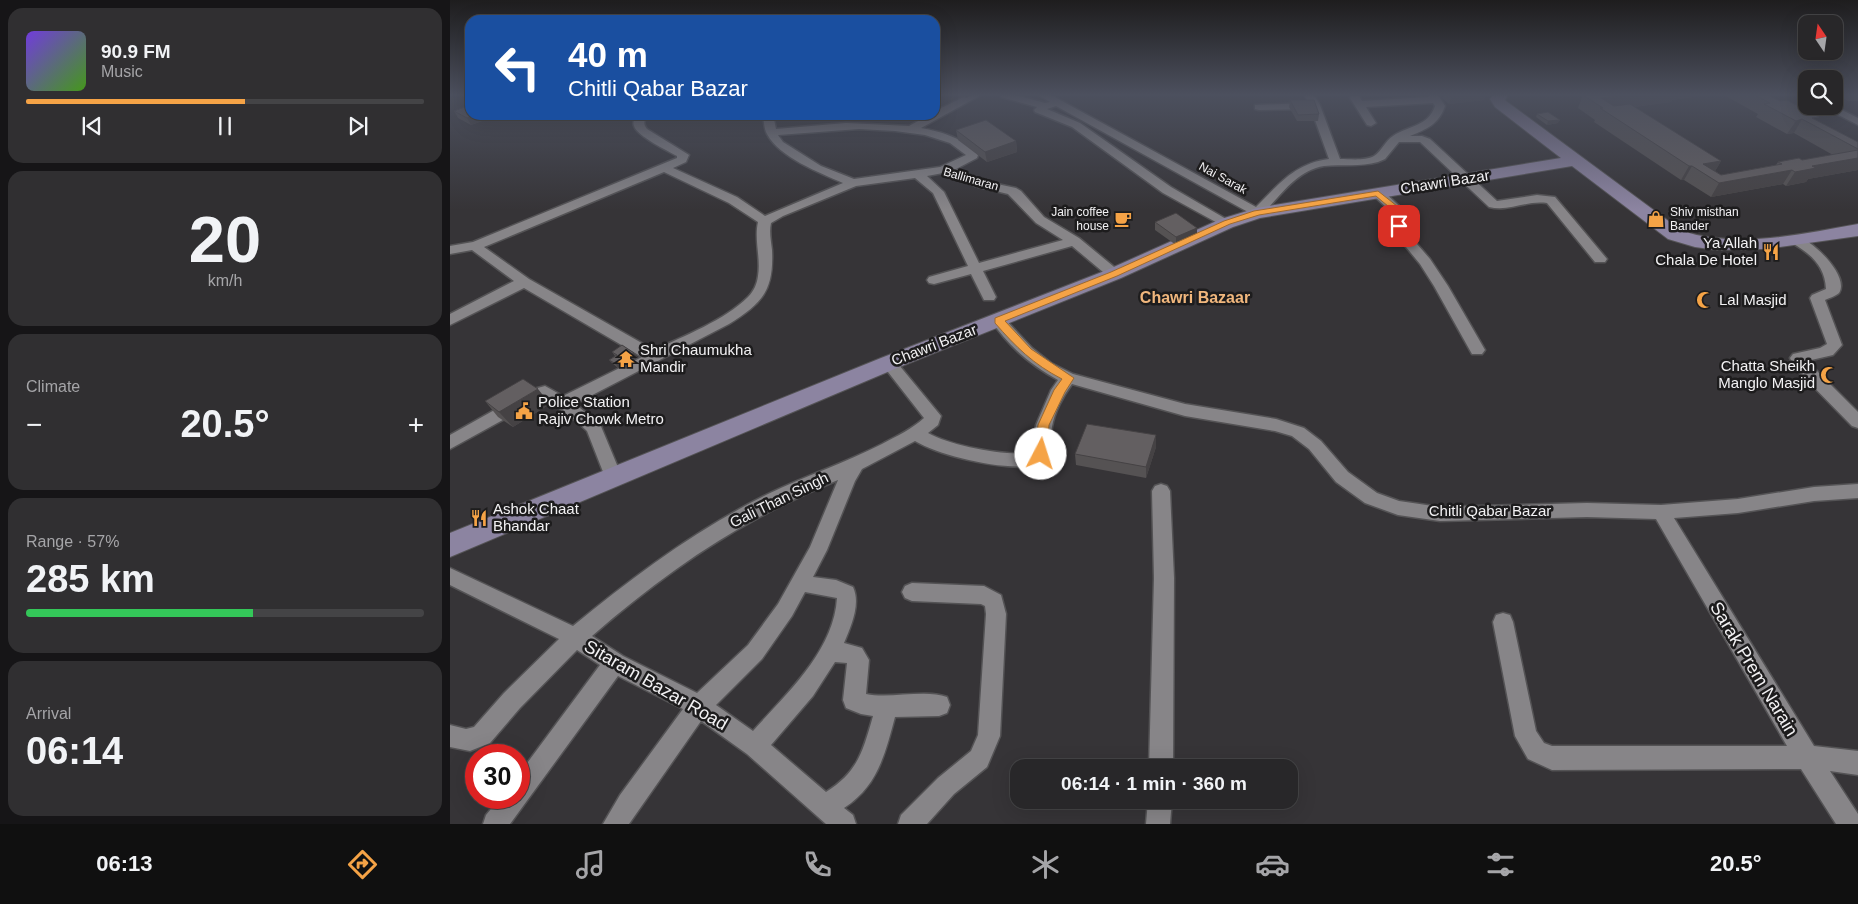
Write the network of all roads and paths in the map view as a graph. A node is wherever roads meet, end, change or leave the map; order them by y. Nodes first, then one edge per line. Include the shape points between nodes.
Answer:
1 (647, 133) edge
2 (771, 133) edge
3 (924, 133) edge
4 (1088, 133) edge
5 (1113, 133) edge
6 (1325, 133) edge
7 (1408, 133) edge
8 (1534, 133) edge
9 (1538, 133) edge
10 (1397, 139) junction
11 (1335, 161) junction
12 (1573, 161) junction
13 (665, 168) junction
14 (943, 170) junction
15 (916, 173) junction
16 (1464, 179) junction
17 (853, 183) junction
18 (1378, 193) junction
19 (1257, 213) junction
20 (765, 221) junction
21 (1226, 223) junction
22 (1858, 230) edge
23 (1798, 240) junction
24 (1074, 241) junction
25 (475, 246) junction
26 (450, 250) edge
27 (1600, 259) dead end
28 (975, 269) junction
29 (1114, 274) junction
30 (934, 280) dead end
31 (524, 282) junction
32 (989, 297) dead end
33 (450, 320) edge
34 (998, 320) junction
35 (1477, 350) dead end
36 (653, 356) junction
37 (889, 363) junction
38 (1068, 378) junction
39 (562, 404) junction
40 (1858, 422) edge
41 (916, 434) junction
42 (450, 443) edge
43 (854, 466) junction
44 (614, 478) junction
45 (1161, 490) dead end
46 (1858, 491) edge
47 (1661, 512) junction
48 (450, 545) edge
49 (450, 576) edge
50 (800, 584) junction
51 (912, 592) dead end
52 (1502, 622) dead end
53 (574, 637) junction
54 (830, 652) junction
55 (614, 663) junction
56 (939, 705) dead end
57 (699, 706) junction
58 (887, 706) junction
59 (450, 736) edge
60 (756, 746) junction
61 (1807, 757) junction
62 (1162, 759) edge
63 (1858, 763) edge
64 (530, 778) edge
65 (824, 807) junction
66 (507, 809) edge
67 (1159, 809) edge
68 (496, 824) edge
69 (615, 824) edge
70 (844, 824) edge
71 (910, 824) edge
72 (1158, 824) edge
73 (1850, 824) edge

1 - 13 street via 684,156
2 - 17 street via 794,155
3 - 14 street via 951,138 969,151 971,158
4 - 21 street via 1167,190
5 - 19 street, Nai Sarak
6 - 11 street
7 - 10 street
8 - 12 street
9 - 12 street
10 - 11 street via 1374,160
10 - 16 street via 1426,141
11 - 19 street via 1304,169
12 - 16 street, Chawri Bazar
12 - 23 street via 1669,237 1686,244
13 - 20 street via 733,200
13 - 25 street
14 - 15 street, Ballimaran
14 - 24 street, Ballimaran via 979,184 1012,191 1040,220
15 - 17 street, Ballimaran
15 - 28 street via 938,192
16 - 18 street, Chawri Bazar
16 - 27 street via 1493,204 1551,200
17 - 20 street, Ballimaran
18 - 19 street, Chawri Bazar
18 - 35 street via 1404,216 1406,220 1398,230 1441,286
19 - 21 street, Chawri Bazar
20 - 36 street via 766,276 749,306
21 - 29 street, Chawri Bazar
22 - 23 street
23 - 40 street via 1826,264 1833,291 1817,298 1835,345 1828,352 1798,358 1800,364
24 - 28 street
24 - 29 street, Ballimaran
25 - 26 street
25 - 31 street
28 - 30 street
28 - 32 street
29 - 34 street, Chawri Bazar
31 - 33 street
31 - 36 street
34 - 37 street, Chawri Bazar
34 - 38 street, Chitli Qabar Bazar via 1027,352
36 - 39 street
37 - 41 street, Gali Than Singh via 933,416 932,421
37 - 44 street, Chawri Bazar
38 - 41 street via 1044,425 1041,454 1036,459 951,451
38 - 47 street, Chitli Qabar Bazar via 1185,410 1276,424 1298,432 1315,445 1342,477 1371,498 1398,508 1440,514 1587,510
39 - 42 street via 545,392 536,394
39 - 44 street via 594,428
41 - 43 street, Gali Than Singh
43 - 50 street
43 - 53 street, Gali Than Singh via 774,499 723,527 629,593
44 - 48 street, Chawri Bazar
45 - 62 street via 1164,578
46 - 47 street, Chitli Qabar Bazar
47 - 61 street, Sarak Prem Narain
49 - 53 street, Sitaram Bazar Road
50 - 54 street via 846,593 848,602
50 - 57 street via 755,652
51 - 71 street via 984,595 994,601 996,614 989,736 979,759 946,786
52 - 61 street via 1526,736 1536,751 1552,758
53 - 55 street, Sitaram Bazar Road
53 - 59 street, Gali Than Singh via 482,735 474,741
54 - 58 street via 849,653 858,660 854,700 858,704
54 - 60 street via 814,678
55 - 57 street, Sitaram Bazar Road
55 - 64 street
56 - 58 street
57 - 60 street, Sitaram Bazar Road
57 - 69 street
58 - 65 street via 869,762 859,780 846,794
60 - 65 street, Sitaram Bazar Road
61 - 63 street
61 - 73 street, Sarak Prem Narain
65 - 70 street, Sitaram Bazar Road
66 - 68 street
67 - 72 street

